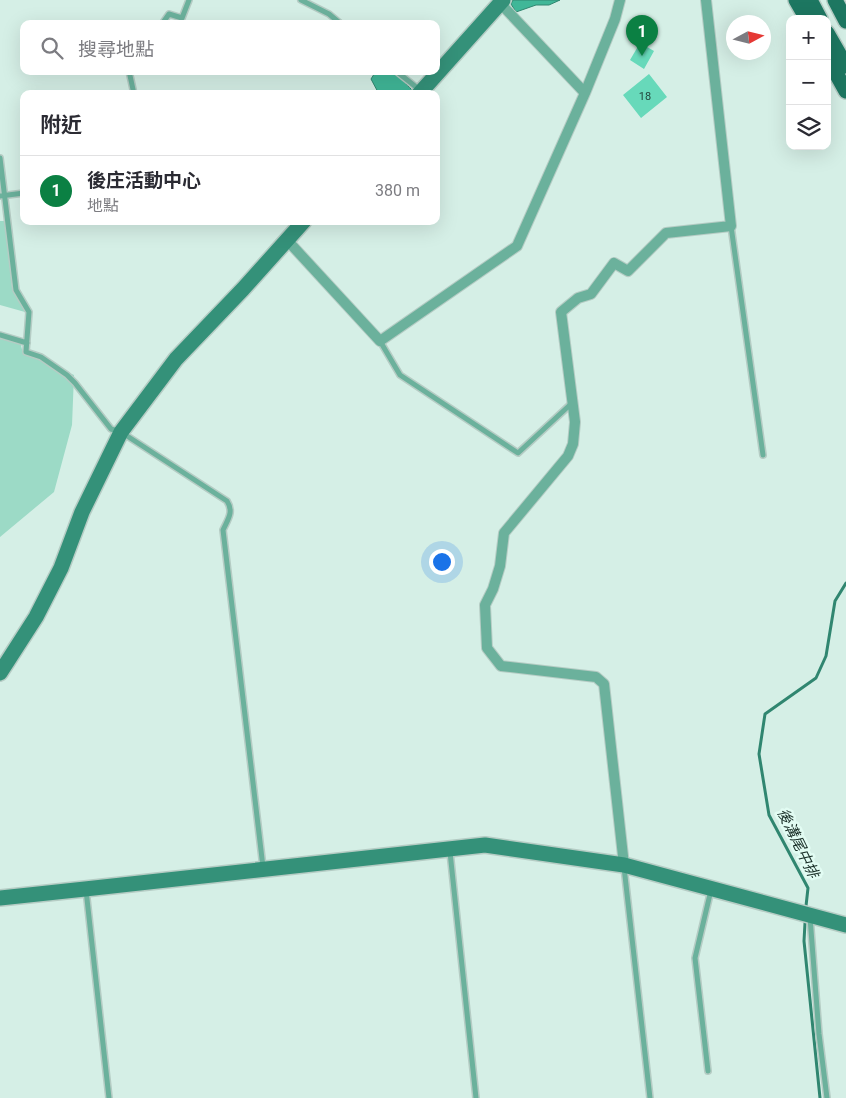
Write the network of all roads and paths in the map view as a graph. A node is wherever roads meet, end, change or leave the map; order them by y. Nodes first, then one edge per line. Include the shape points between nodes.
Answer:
1 (189, 0) edge
2 (300, 0) edge
3 (620, 0) edge
4 (706, 0) edge
5 (796, 0) edge
6 (810, 0) edge
7 (835, 0) edge
8 (502, 2) edge
9 (804, 15) edge
10 (818, 15) edge
11 (165, 20) edge
12 (336, 20) edge
13 (846, 21) edge
14 (831, 39) edge
15 (829, 60) edge
16 (846, 66) edge
17 (440, 70) edge
18 (130, 75) edge
19 (401, 75) edge
20 (435, 75) edge
21 (133, 90) edge
22 (418, 90) edge
23 (422, 90) edge
24 (846, 92) edge
25 (585, 93) junction
26 (0, 158) edge
27 (20, 194) edge
28 (2, 196) edge
29 (300, 225) edge
30 (731, 226) junction
31 (287, 240) junction
32 (0, 335) edge
33 (380, 342) junction
34 (27, 343) junction
35 (572, 402) junction
36 (121, 432) junction
37 (763, 456) dead end
38 (0, 673) edge
39 (449, 849) junction
40 (624, 866) junction
41 (263, 870) junction
42 (86, 889) junction
43 (711, 889) junction
44 (0, 898) edge
45 (810, 916) junction
46 (846, 925) edge
47 (708, 1071) dead end
48 (109, 1098) edge
49 (476, 1098) edge
50 (650, 1098) edge
51 (827, 1098) edge

1 - 11 lane via 182,18 169,14
2 - 12 lane
3 - 25 street
4 - 30 street
5 - 9 main road
6 - 10 main road
7 - 13 main road
8 - 17 street
8 - 25 street
14 - 16 main road
15 - 24 main road
18 - 21 lane
19 - 22 lane
20 - 23 street
25 - 33 street via 517,246
26 - 28 lane
27 - 28 lane
28 - 34 lane via 16,290 29,312
29 - 31 street
30 - 35 street via 666,233 628,271 614,263 591,294 578,298 561,312
30 - 37 lane
31 - 33 street
31 - 36 street via 176,360
32 - 34 lane
33 - 35 lane via 400,375 518,453
34 - 36 lane via 26,352 41,356 67,375 111,429
35 - 40 street via 573,444 568,456 504,533 500,566 485,605 487,648 501,666 596,677 604,684
36 - 38 street via 82,512 61,568 36,617
36 - 41 lane via 229,503 231,510 224,530
39 - 40 street via 485,845
39 - 41 street
39 - 49 lane
40 - 43 street
40 - 50 lane
41 - 42 street
42 - 44 street
42 - 48 lane
43 - 45 street
43 - 47 lane via 695,958
45 - 46 street
45 - 51 lane

